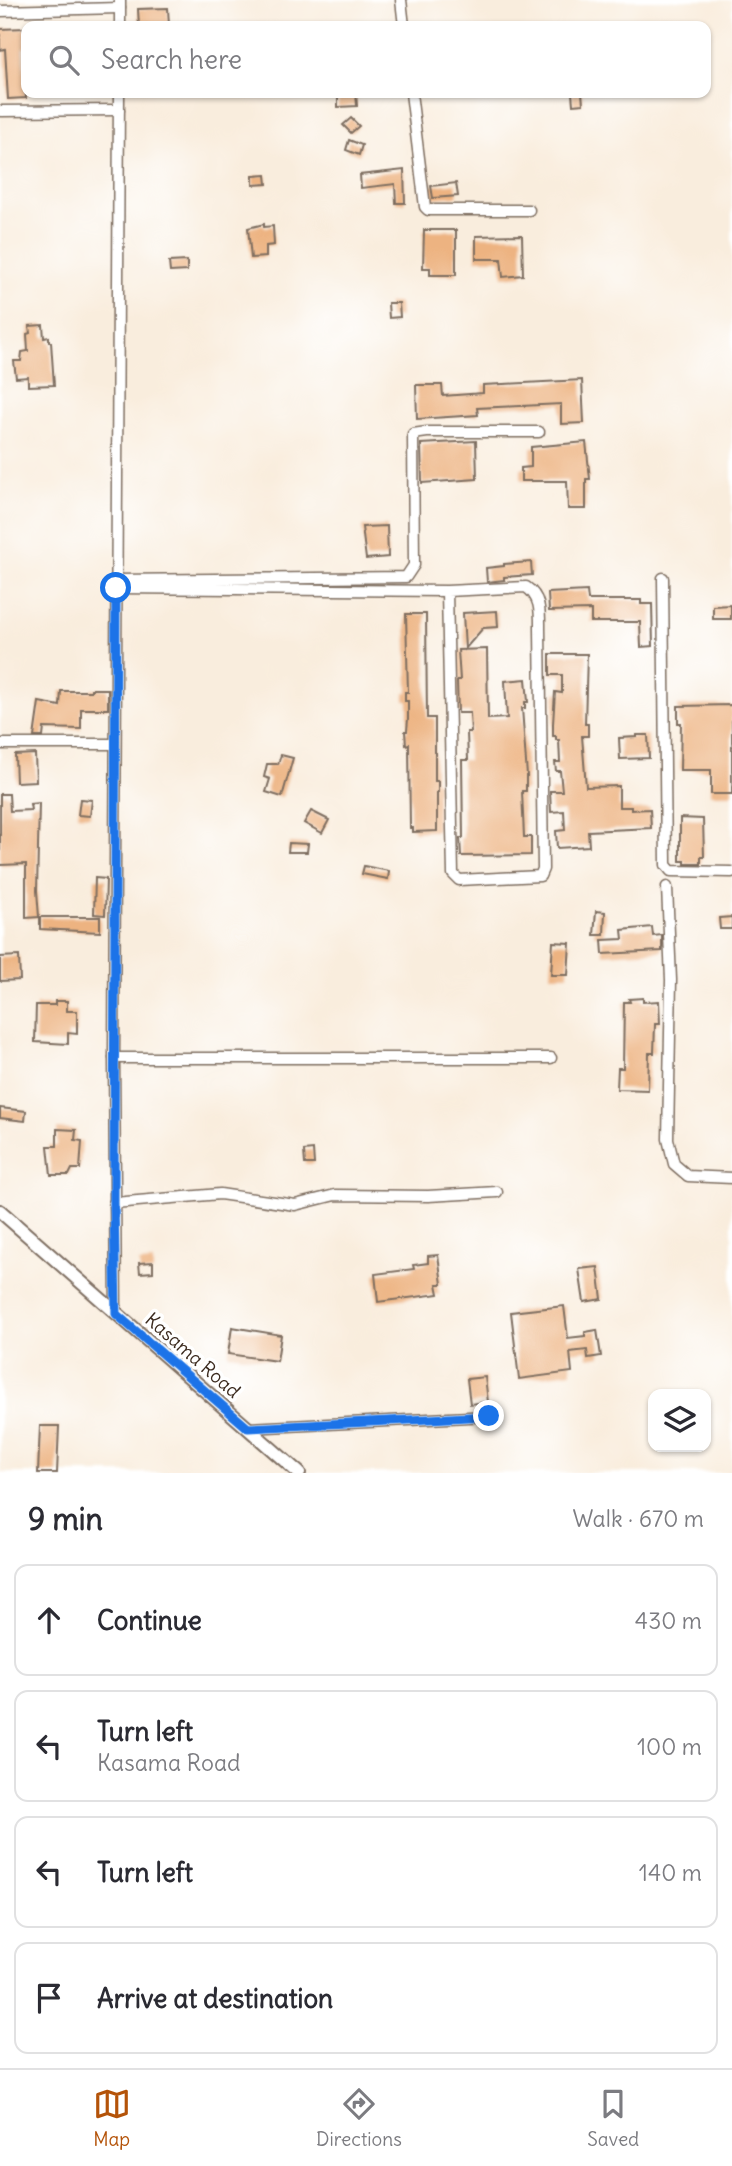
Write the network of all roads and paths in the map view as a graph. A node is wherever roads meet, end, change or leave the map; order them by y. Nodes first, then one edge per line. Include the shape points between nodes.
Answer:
1 (401, 0) edge
2 (120, 4) edge
3 (0, 11) edge
4 (403, 21) edge
5 (119, 98) edge
6 (412, 98) edge
7 (119, 110) junction
8 (0, 111) edge
9 (529, 209) dead end
10 (539, 432) dead end
11 (663, 578) dead end
12 (116, 584) junction
13 (447, 591) junction
14 (0, 744) edge
15 (115, 744) junction
16 (732, 872) edge
17 (667, 887) dead end
18 (114, 1058) junction
19 (551, 1058) dead end
20 (732, 1178) edge
21 (497, 1192) dead end
22 (114, 1203) junction
23 (0, 1211) edge
24 (116, 1314) junction
25 (489, 1416) dead end
26 (248, 1428) junction
27 (299, 1473) edge

1 - 4 street
2 - 3 street
5 - 7 street
6 - 9 street via 428,210
7 - 8 street
7 - 12 street
10 - 12 street via 413,434 414,565 406,577
11 - 16 street via 666,865 680,872
12 - 13 street
12 - 15 street
13 - 13 street via 526,587 539,606 540,876 459,880 453,874
14 - 15 street
15 - 18 street
17 - 20 street via 671,980 668,1139 674,1164 688,1176
18 - 19 street
18 - 22 street
21 - 22 street via 335,1195 295,1205 220,1194
22 - 24 street
23 - 24 street, Kasama Road
24 - 26 street, Kasama Road
25 - 26 street
26 - 27 street, Kasama Road

